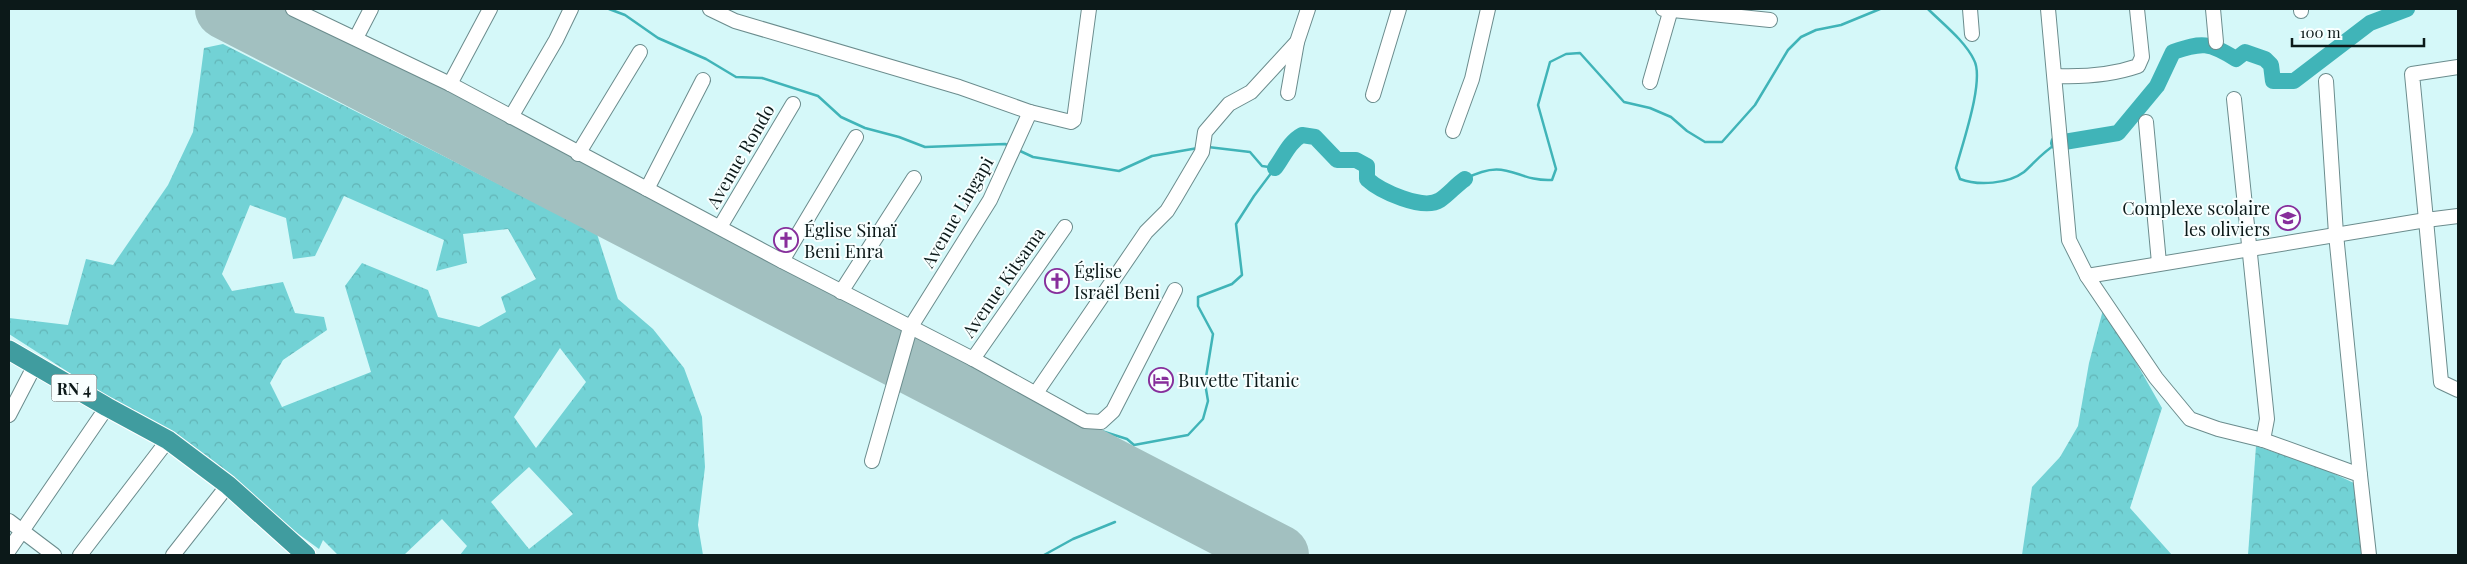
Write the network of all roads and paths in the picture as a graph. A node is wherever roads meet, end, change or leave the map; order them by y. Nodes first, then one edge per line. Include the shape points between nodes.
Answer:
1 (292, 9) edge
2 (371, 9) edge
3 (490, 9) edge
4 (571, 9) edge
5 (710, 9) edge
6 (1089, 9) edge
7 (1308, 9) edge
8 (1399, 9) edge
9 (1488, 9) edge
10 (1668, 9) edge
11 (1970, 9) edge
12 (2048, 9) edge
13 (2137, 9) edge
14 (2213, 9) edge
15 (1770, 20) dead end
16 (1972, 34) dead end
17 (356, 38) junction
18 (1297, 42) junction
19 (2216, 42) dead end
20 (640, 52) dead end
21 (2458, 67) edge
22 (2056, 76) junction
23 (703, 80) dead end
24 (2326, 81) dead end
25 (1650, 82) dead end
26 (450, 84) junction
27 (1288, 93) dead end
28 (1373, 95) dead end
29 (2234, 99) dead end
30 (793, 104) dead end
31 (1030, 112) junction
32 (510, 117) junction
33 (2146, 122) dead end
34 (1453, 130) dead end
35 (856, 137) dead end
36 (578, 154) junction
37 (914, 178) dead end
38 (647, 189) junction
39 (2458, 216) edge
40 (2426, 220) junction
41 (720, 227) junction
42 (1065, 227) dead end
43 (2336, 234) junction
44 (2250, 248) junction
45 (782, 261) junction
46 (2159, 263) junction
47 (2087, 276) junction
48 (1175, 290) dead end
49 (841, 292) junction
50 (910, 328) junction
51 (9, 350) edge
52 (973, 359) junction
53 (35, 365) junction
54 (2458, 390) edge
55 (1036, 393) junction
56 (106, 407) junction
57 (9, 415) edge
58 (168, 440) junction
59 (2263, 440) junction
60 (872, 461) dead end
61 (2360, 474) junction
62 (228, 485) junction
63 (9, 522) edge
64 (21, 531) junction
65 (9, 550) edge
66 (54, 555) edge
67 (80, 555) edge
68 (173, 555) edge
69 (306, 555) edge
70 (2369, 555) edge

1 - 17 street
2 - 17 street
3 - 26 street
4 - 32 street
5 - 31 street via 735,21 959,87
6 - 31 street via 1074,120 1071,122
7 - 18 street
8 - 28 street
9 - 34 street via 1472,79
10 - 15 street
10 - 25 street
11 - 16 street
12 - 22 street
13 - 22 street via 2142,57 2138,66 2075,77
14 - 19 street
17 - 26 street
18 - 27 street
18 - 55 street via 1251,92 1229,104 1205,132 1202,152 1167,210 1146,232
20 - 36 street
21 - 40 street via 2412,74
22 - 47 street via 2069,240
23 - 38 street
24 - 43 street
26 - 32 street
29 - 44 street
30 - 41 street, Avenue Rondo
31 - 50 street, Avenue Lingapi via 990,200
32 - 36 street
33 - 46 street
35 - 45 street
36 - 38 street
37 - 49 street
38 - 41 street
39 - 40 street
40 - 43 street
40 - 54 street via 2441,382
41 - 45 street
42 - 52 street, Avenue Kitsama
43 - 44 street
43 - 61 street
44 - 46 street
44 - 59 street via 2266,419
45 - 49 street
46 - 47 street
47 - 59 street via 2156,378 2190,419
48 - 55 street via 1108,417 1100,422 1085,421
49 - 50 street
50 - 52 street
50 - 60 street, Avenue Lingapi
51 - 53 highway, RN 4
52 - 55 street
53 - 56 highway, RN 4
53 - 57 street
56 - 58 highway, RN 4
56 - 64 street
58 - 62 highway, RN 4
58 - 67 street
59 - 61 street
61 - 70 street
62 - 68 street
62 - 69 highway, RN 4
63 - 64 street
64 - 65 street
64 - 66 street

